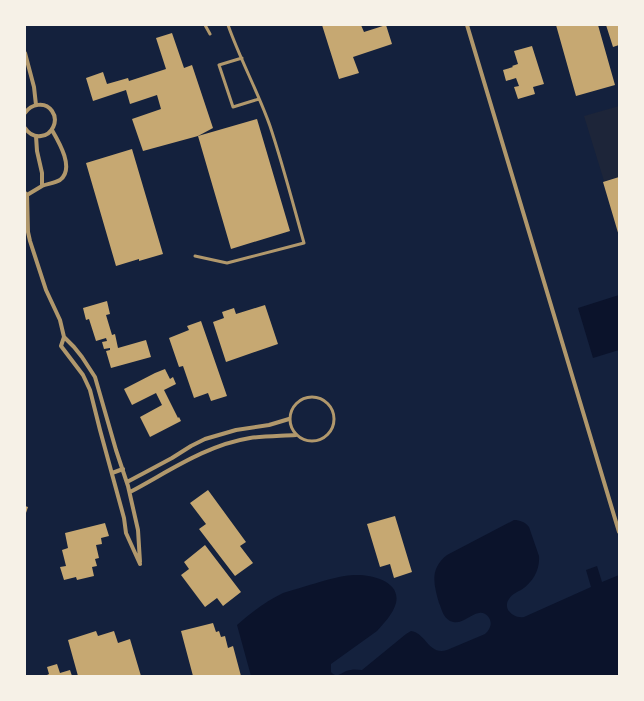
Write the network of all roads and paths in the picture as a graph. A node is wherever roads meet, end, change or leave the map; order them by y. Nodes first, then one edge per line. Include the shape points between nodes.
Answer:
1 (206, 25) edge
2 (228, 25) edge
3 (467, 25) edge
4 (210, 34) dead end
5 (25, 53) edge
6 (242, 58) junction
7 (259, 99) junction
8 (36, 105) junction
9 (25, 113) edge
10 (25, 130) edge
11 (52, 130) junction
12 (36, 136) junction
13 (42, 186) junction
14 (26, 194) edge
15 (195, 256) dead end
16 (64, 337) junction
17 (289, 419) junction
18 (296, 435) junction
19 (122, 469) junction
20 (112, 473) junction
21 (127, 482) junction
22 (130, 492) junction
23 (619, 532) edge

1 - 4 lane
2 - 6 lane
3 - 23 street
5 - 8 street
6 - 7 lane
6 - 7 lane via 219,65 233,107
7 - 15 lane via 270,126 304,243 227,263
8 - 9 street
8 - 11 street via 52,111 55,121
10 - 12 street
11 - 12 street via 44,136
11 - 13 street via 59,142 66,171 58,181
12 - 13 street
13 - 14 street
14 - 16 street via 30,241
16 - 19 street via 82,357 95,378
16 - 20 street via 62,346 83,375 90,390
17 - 18 lane
17 - 18 lane via 294,406 306,398 320,399 331,408 334,421 323,439 309,441
17 - 21 street via 205,439
18 - 22 street via 249,438 219,446 197,455
19 - 20 street
19 - 21 street
20 - 22 street via 126,533 140,564 138,530
21 - 22 street

